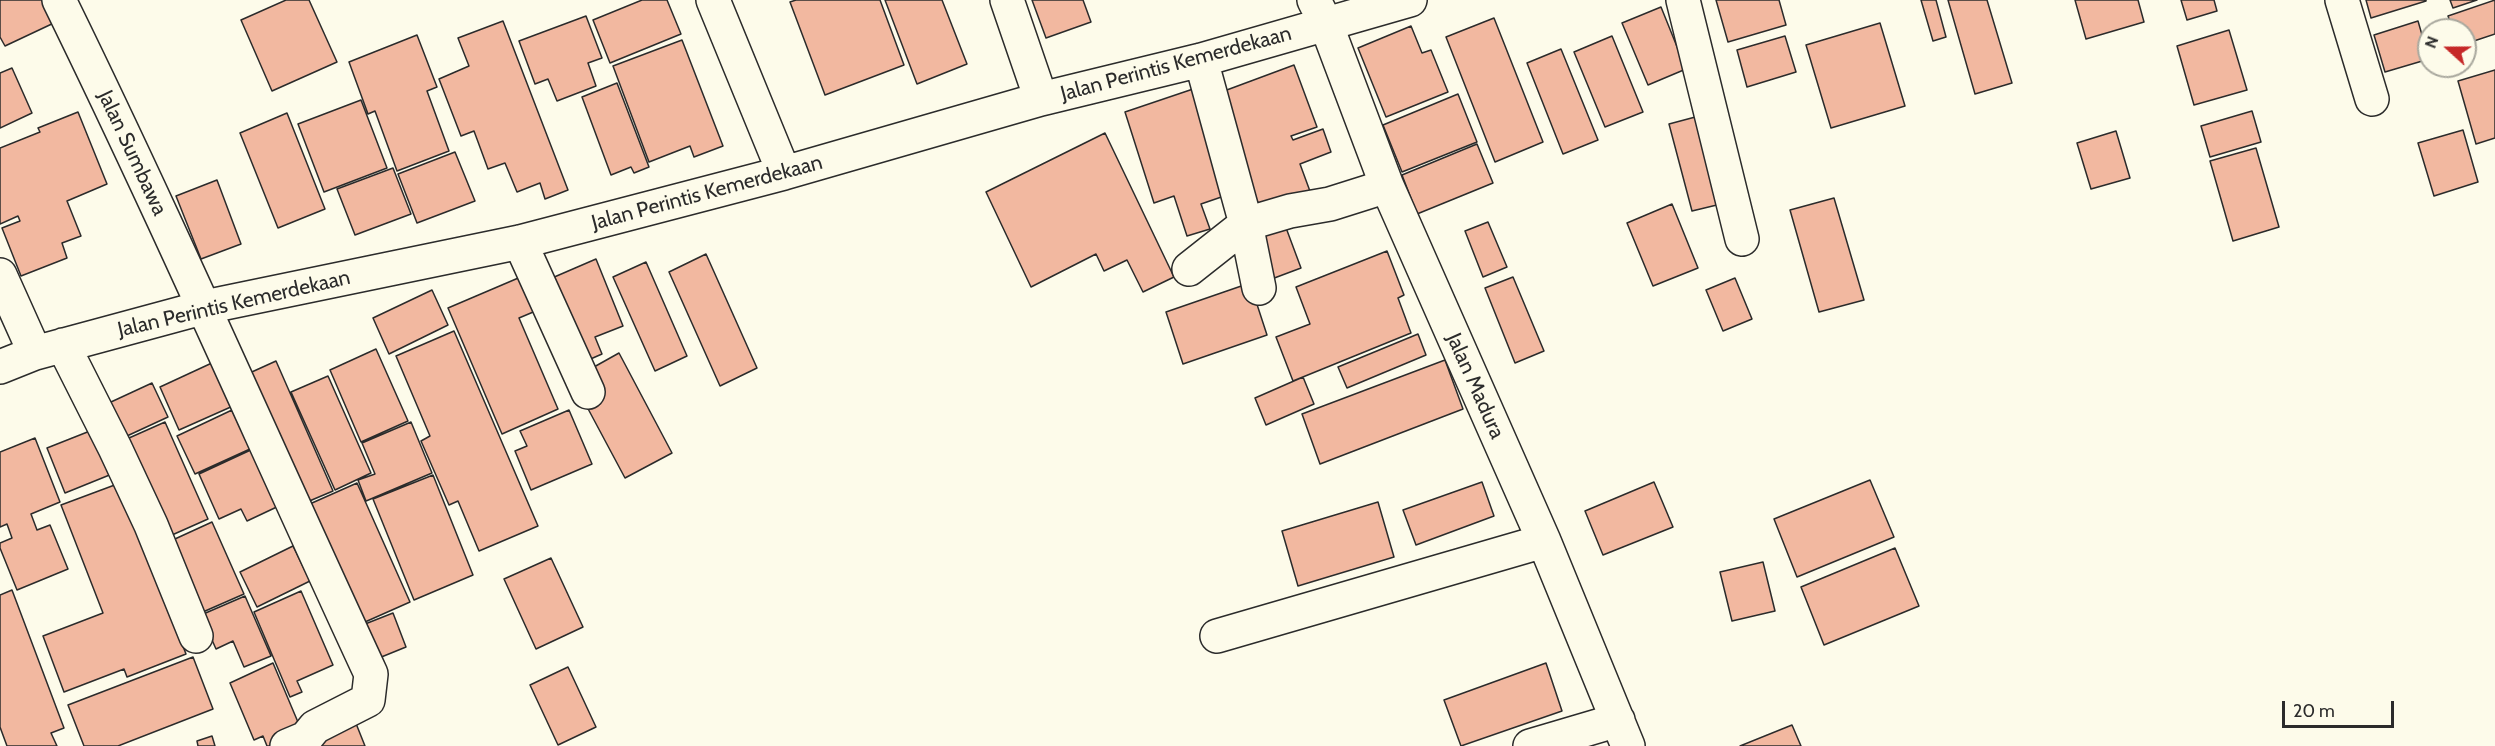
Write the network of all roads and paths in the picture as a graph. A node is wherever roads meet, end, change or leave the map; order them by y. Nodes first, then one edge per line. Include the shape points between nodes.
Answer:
1 (59, 0) edge
2 (713, 0) edge
3 (1007, 0) edge
4 (1410, 0) edge
5 (1683, 0) edge
6 (2342, 0) edge
7 (1320, 12) edge
8 (1201, 60) junction
9 (1041, 99) junction
10 (2372, 99) dead end
11 (784, 173) junction
12 (1387, 186) junction
13 (1246, 224) junction
14 (1742, 239) dead end
15 (520, 242) junction
16 (1190, 269) dead end
17 (0, 275) edge
18 (1259, 288) dead end
19 (205, 307) junction
20 (49, 349) junction
21 (0, 367) edge
22 (588, 392) dead end
23 (1544, 542) junction
24 (196, 636) dead end
25 (1217, 636) dead end
26 (1623, 733) edge
27 (287, 746) edge
28 (1530, 746) edge

1 - 19 street, Jalan Sumbawa
2 - 11 street
3 - 9 street
4 - 7 street, Jalan Perintis Kemerdekaan
5 - 14 street
6 - 10 street
7 - 8 street, Jalan Perintis Kemerdekaan
7 - 12 street, Jalan Madura
8 - 9 street, Jalan Perintis Kemerdekaan
8 - 13 street
9 - 11 street, Jalan Perintis Kemerdekaan
11 - 15 street, Jalan Perintis Kemerdekaan
12 - 13 street
12 - 23 street, Jalan Madura
13 - 16 street
13 - 18 street
15 - 19 street, Jalan Perintis Kemerdekaan
15 - 22 street
17 - 20 street
19 - 20 street, Jalan Perintis Kemerdekaan
19 - 27 street, Jalan Sumbawa via 371,674 368,700
20 - 21 street, Jalan Perintis Kemerdekaan
20 - 24 street via 115,448
23 - 25 street
23 - 26 street, Jalan Madura
26 - 28 street

